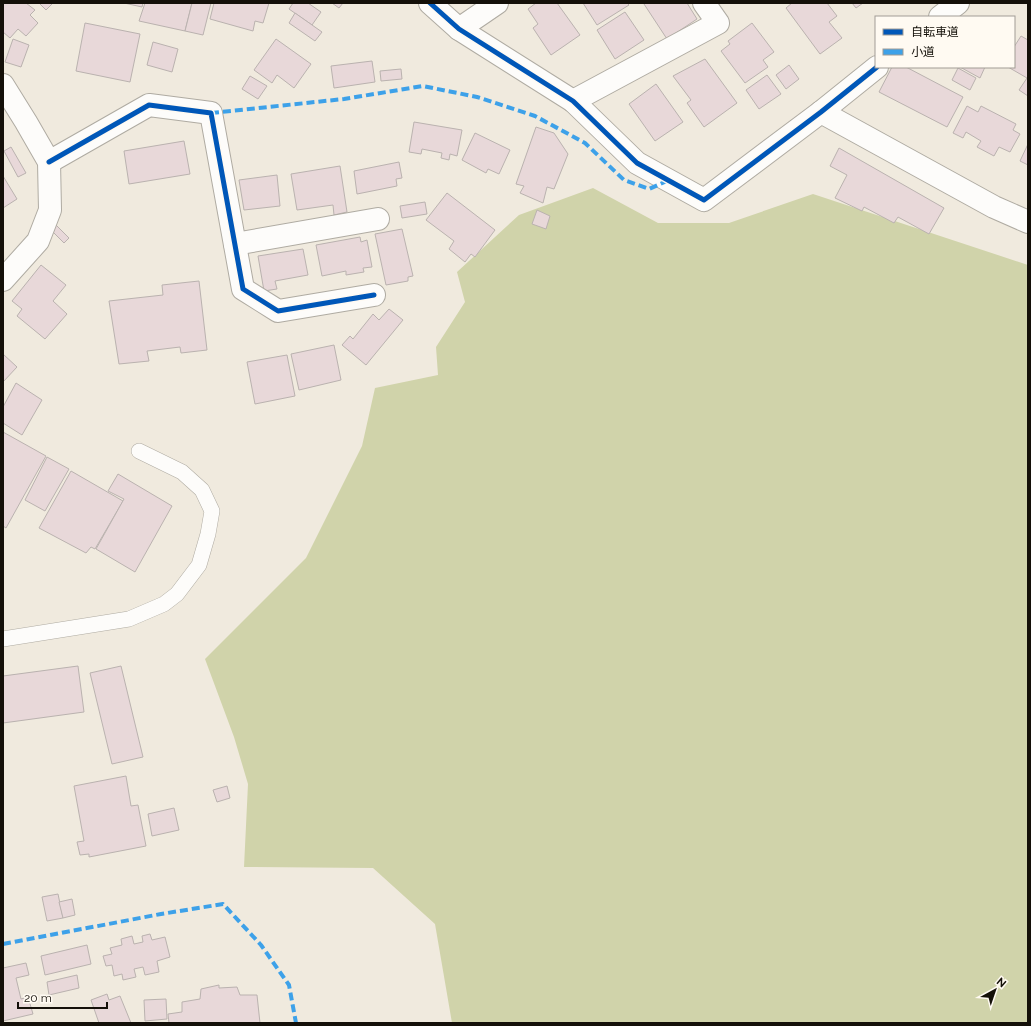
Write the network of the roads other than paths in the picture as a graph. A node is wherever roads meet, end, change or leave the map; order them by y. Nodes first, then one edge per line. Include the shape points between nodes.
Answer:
1 (430, 3) edge
2 (497, 3) edge
3 (704, 3) edge
4 (958, 3) edge
5 (941, 16) edge
6 (459, 28) junction
7 (876, 68) edge
8 (3, 85) edge
9 (573, 101) junction
10 (821, 112) junction
11 (49, 162) junction
12 (378, 219) dead end
13 (1028, 222) edge
14 (235, 244) junction
15 (3, 280) edge
16 (374, 295) dead end
17 (139, 451) dead end
18 (3, 639) edge

1 - 6 street
2 - 6 street
3 - 9 street via 718,23
4 - 5 street
6 - 9 street
7 - 10 street
8 - 11 street
9 - 10 street via 637,163 704,200
10 - 13 street via 994,207
11 - 14 street via 149,105 211,113
11 - 15 street via 50,210 38,241
12 - 14 street
14 - 16 street via 243,289 278,311
17 - 18 lane via 182,472 202,490 212,511 199,565 176,594 164,604 129,619

